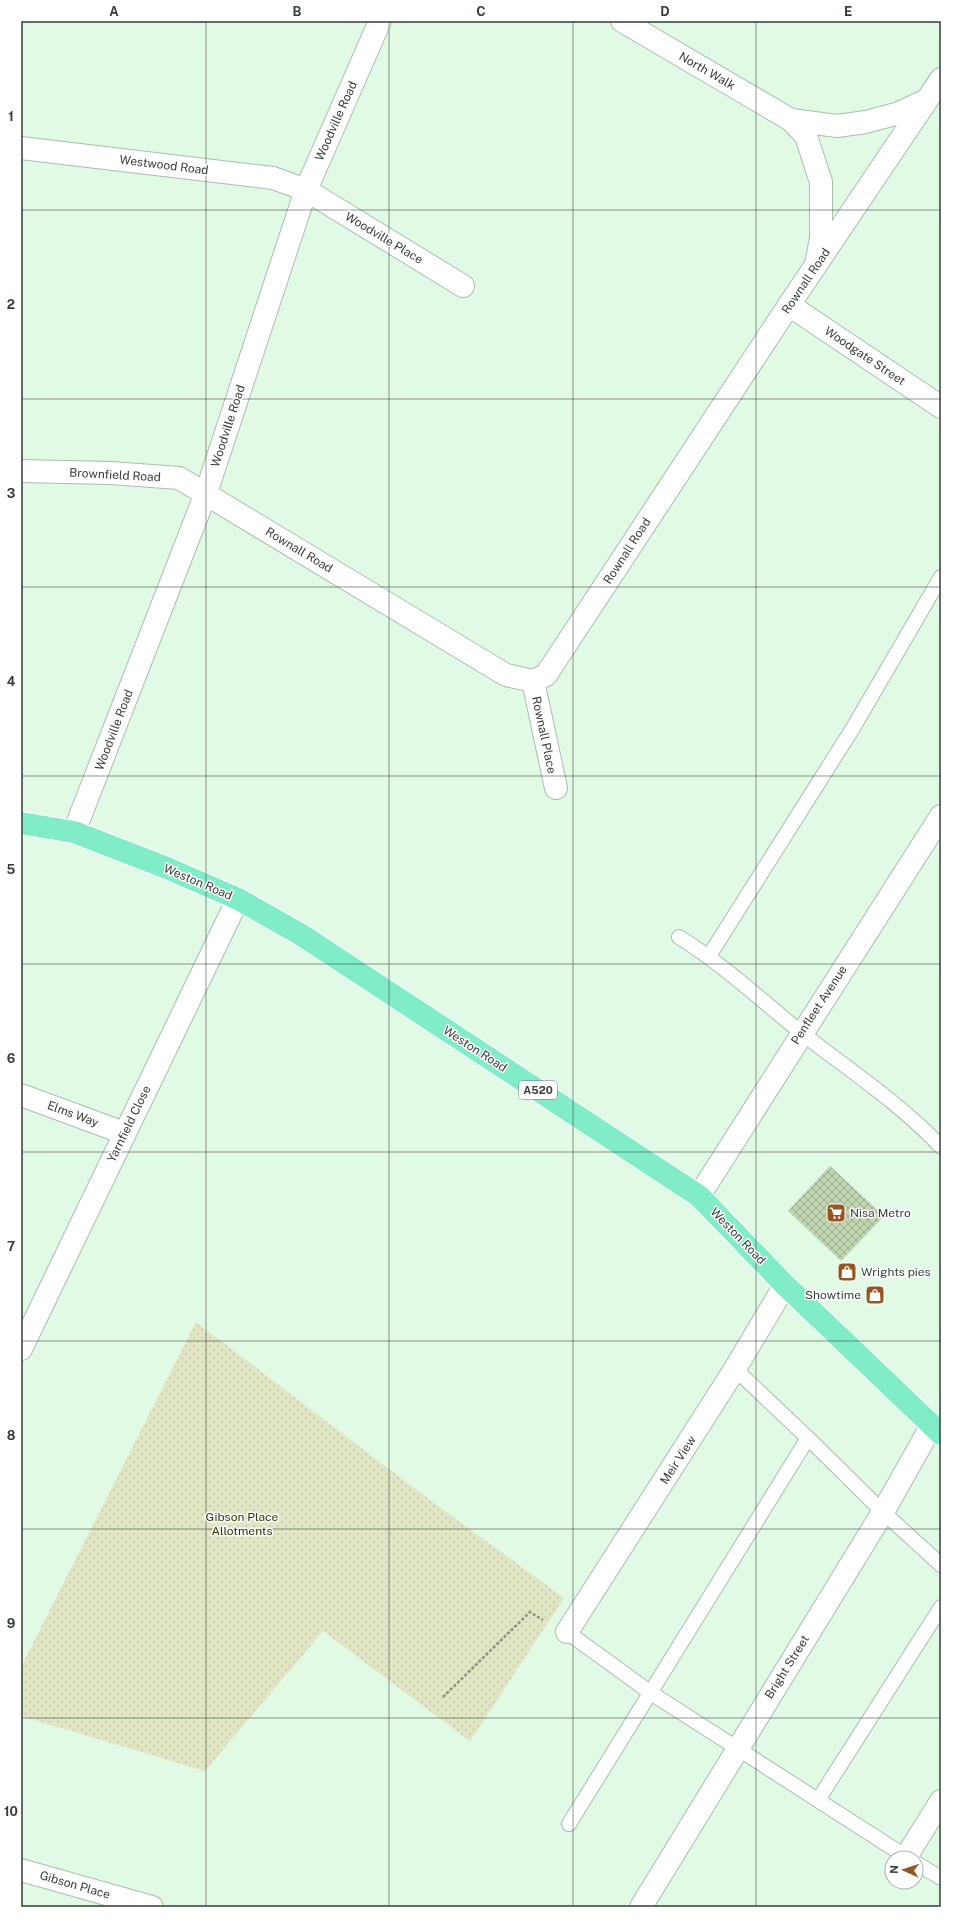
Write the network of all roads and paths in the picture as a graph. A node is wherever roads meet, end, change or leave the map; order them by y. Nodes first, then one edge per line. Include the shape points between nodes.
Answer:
1 (380, 21) edge
2 (622, 21) edge
3 (941, 80) edge
4 (927, 100) junction
5 (791, 120) junction
6 (21, 148) edge
7 (306, 190) junction
8 (816, 267) junction
9 (463, 286) dead end
10 (789, 305) junction
11 (941, 408) edge
12 (21, 471) edge
13 (206, 493) junction
14 (941, 577) edge
15 (533, 681) junction
16 (556, 788) dead end
17 (941, 816) edge
18 (21, 823) edge
19 (74, 832) junction
20 (238, 899) junction
21 (679, 937) dead end
22 (709, 956) junction
23 (801, 1032) junction
24 (21, 1096) edge
25 (124, 1133) junction
26 (941, 1147) edge
27 (699, 1196) junction
28 (785, 1285) junction
29 (21, 1349) edge
30 (735, 1370) junction
31 (936, 1430) edge
32 (808, 1438) junction
33 (883, 1512) junction
34 (941, 1565) edge
35 (941, 1607) edge
36 (567, 1632) junction
37 (651, 1693) junction
38 (443, 1697) dead end
39 (738, 1747) junction
40 (818, 1800) junction
41 (941, 1801) edge
42 (569, 1824) dead end
43 (896, 1850) edge
44 (915, 1850) edge
45 (924, 1868) edge
46 (21, 1870) edge
47 (941, 1878) edge
48 (152, 1907) edge
49 (641, 1907) edge

1 - 7 street, Woodville Road
2 - 5 street, North Walk
3 - 4 street
4 - 5 street, North Walk via 899,113 866,122 837,126
4 - 8 street, Rownall Road
5 - 8 street, North Walk via 806,136 820,182 821,238
6 - 7 street, Westwood Road via 272,178
7 - 9 street, Woodville Place
7 - 13 street, Woodville Road
8 - 10 street, Rownall Road
10 - 11 street, Woodgate Street
10 - 15 street, Rownall Road via 546,675
12 - 13 street, Brownfield Road via 112,473 179,478
13 - 15 street, Rownall Road via 506,675
13 - 19 street, Woodville Road
14 - 22 lane via 852,728
15 - 16 street, Rownall Place
17 - 23 street, Penfleet Avenue
18 - 19 highway, Weston Road / A520
19 - 20 highway, Weston Road / A520
20 - 25 street, Yarnfield Close
20 - 27 highway, Weston Road / A520 via 300,934
21 - 22 lane
22 - 23 lane
23 - 26 lane via 923,1128
23 - 27 street, Penfleet Avenue
24 - 25 street, Elms Way
25 - 29 street, Yarnfield Close
27 - 28 highway, Weston Road / A520
28 - 30 street, Meir View
28 - 31 highway, Weston Road / A520
30 - 32 lane
30 - 36 street, Meir View
31 - 33 street, Bright Street
32 - 33 lane
32 - 37 lane
33 - 34 lane
33 - 39 street, Bright Street
35 - 40 lane
36 - 37 lane
36 - 38 path via 530,1612
37 - 39 lane
37 - 42 lane
39 - 40 lane
39 - 49 street, Bright Street
40 - 43 lane
41 - 44 street
45 - 47 lane
46 - 48 street, Gibson Place

